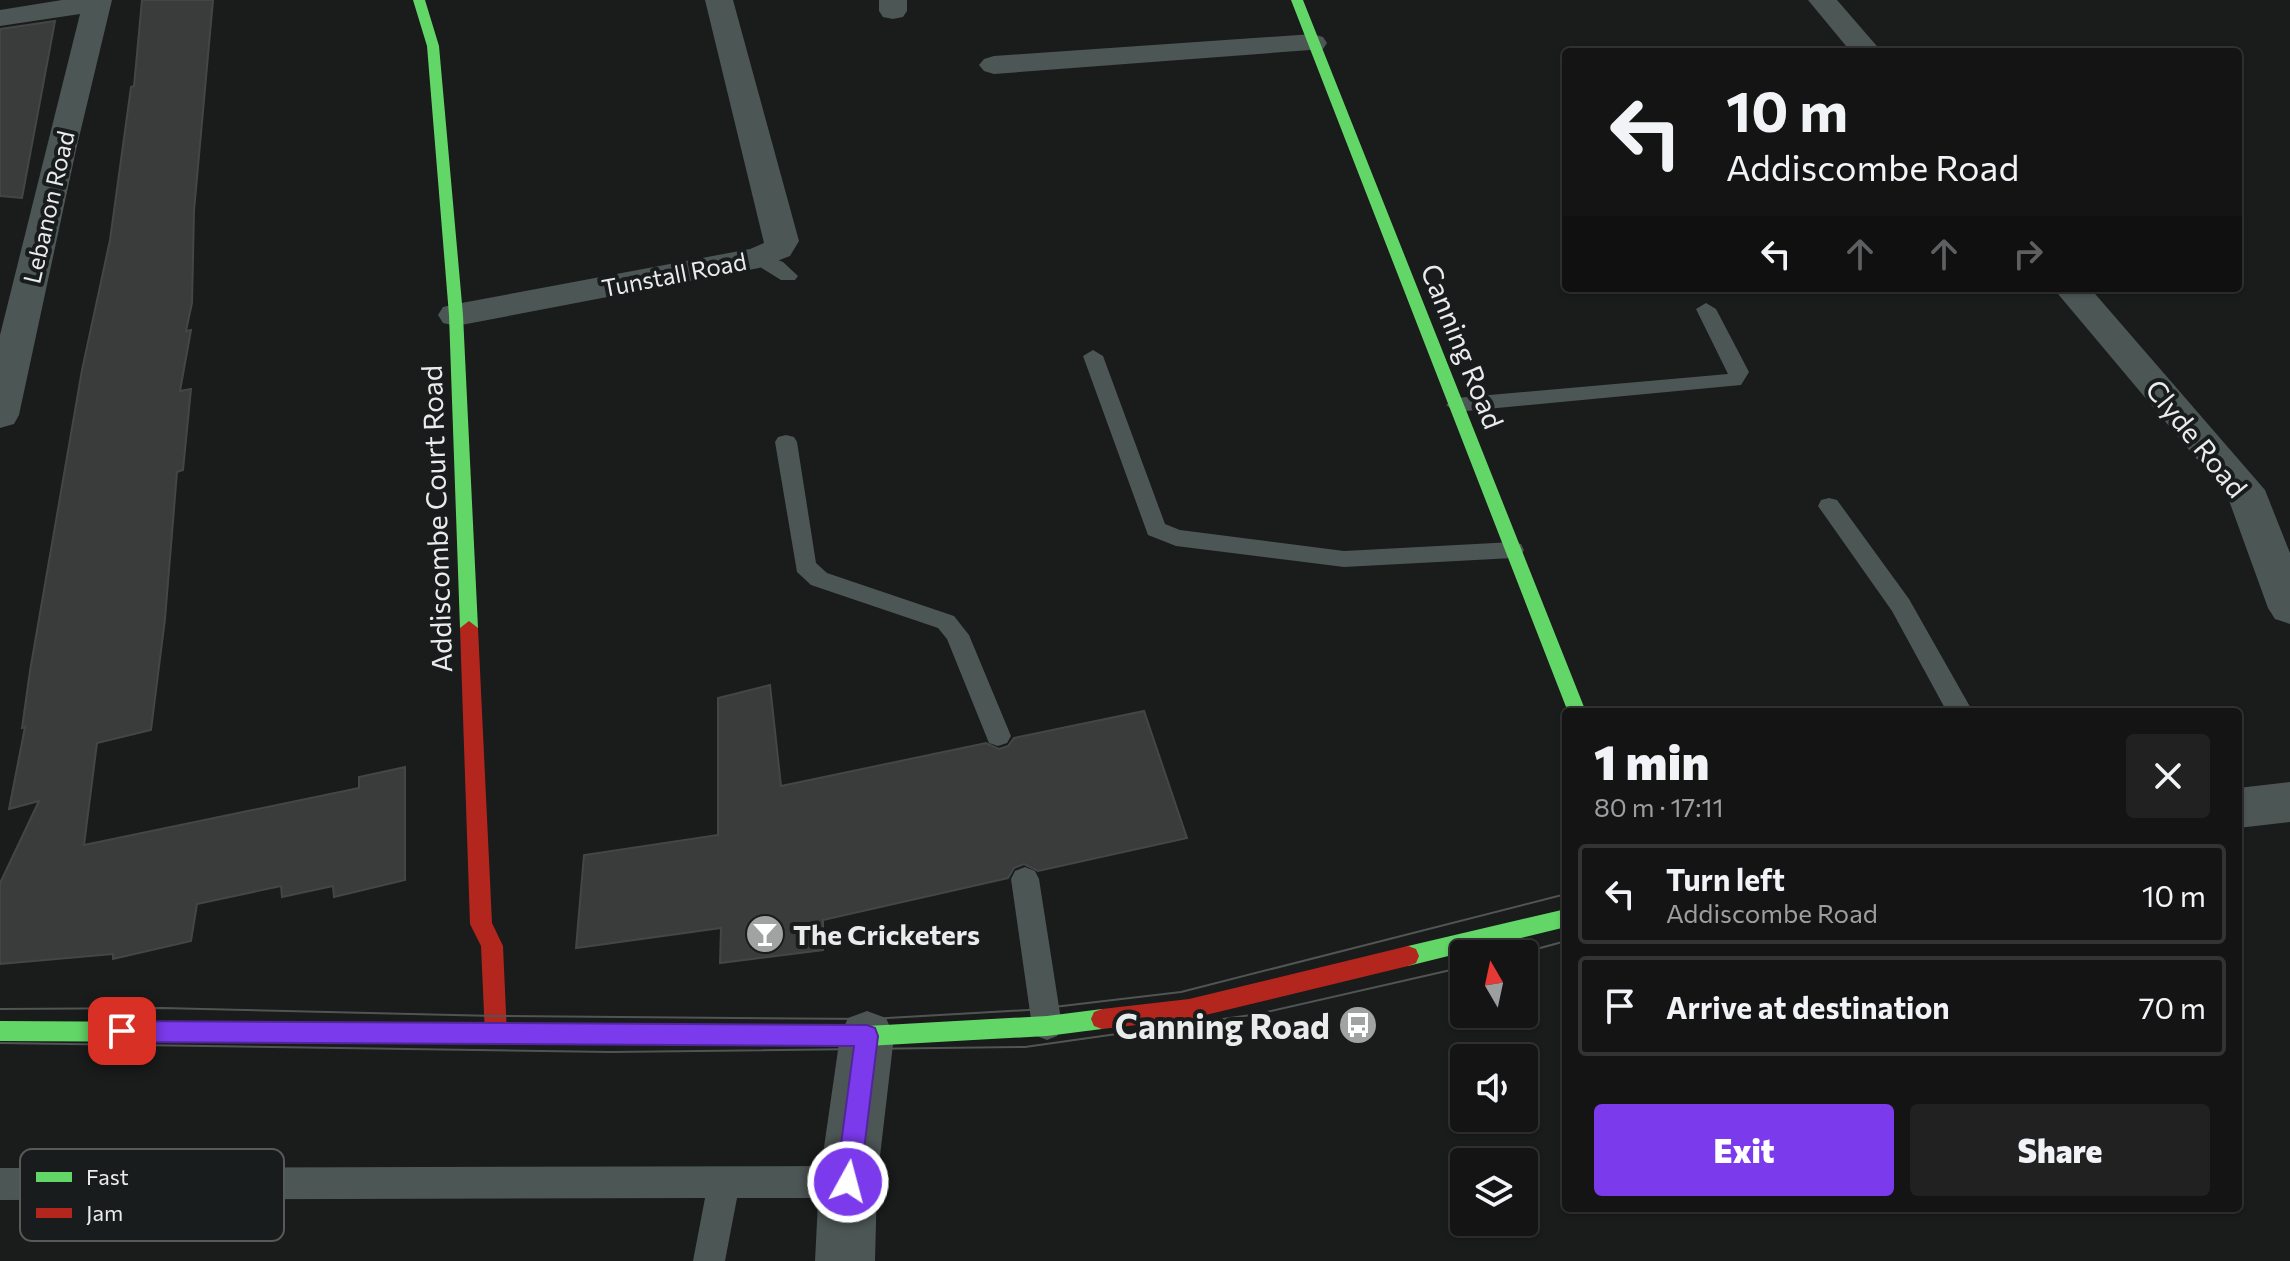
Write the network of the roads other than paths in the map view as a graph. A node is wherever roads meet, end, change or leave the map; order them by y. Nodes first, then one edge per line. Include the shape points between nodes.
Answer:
1 (419, 0) edge
2 (719, 0) edge
3 (1297, 0) edge
4 (1822, 0) edge
5 (98, 2) edge
6 (0, 18) edge
7 (1313, 43) junction
8 (1864, 48) edge
9 (994, 65) dead end
10 (759, 258) junction
11 (788, 276) dead end
12 (2074, 292) edge
13 (1706, 309) dead end
14 (456, 315) junction
15 (1093, 356) dead end
16 (1456, 405) junction
17 (0, 415) edge
18 (786, 442) dead end
19 (1829, 506) dead end
20 (1513, 550) junction
21 (2290, 608) edge
22 (1575, 708) edge
23 (1958, 708) edge
24 (998, 736) dead end
25 (2290, 802) edge
26 (2242, 808) edge
27 (1025, 879) dead end
28 (1562, 919) edge
29 (1047, 1026) junction
30 (0, 1031) edge
31 (496, 1035) junction
32 (867, 1036) junction
33 (724, 1182) junction
34 (848, 1182) junction
35 (284, 1183) edge
36 (0, 1184) edge
37 (20, 1184) edge
38 (709, 1261) edge
39 (845, 1261) edge

1 - 14 street, Addiscombe Court Road via 433,46
2 - 10 street, Tunstall Road via 782,241 773,254
3 - 7 street, Canning Road
4 - 8 street
5 - 6 street
5 - 17 street, Lebanon Road
7 - 9 street
7 - 16 street, Canning Road
10 - 11 lane
10 - 14 street, Tunstall Road
12 - 21 street, Clyde Road via 2245,490
13 - 16 lane via 1739,372 1734,380
14 - 31 street, Addiscombe Court Road via 481,924 492,946
15 - 20 lane via 1156,529 1176,538 1344,559
16 - 20 street, Canning Road
18 - 24 lane via 805,566 819,579 946,622 957,635
19 - 23 lane via 1901,605
20 - 22 street, Canning Road
25 - 26 street
27 - 29 lane
28 - 29 street via 1189,1009
29 - 32 street
30 - 31 street
31 - 32 street
32 - 34 street
33 - 34 lane
33 - 35 lane
33 - 38 lane
34 - 39 street
36 - 37 lane

